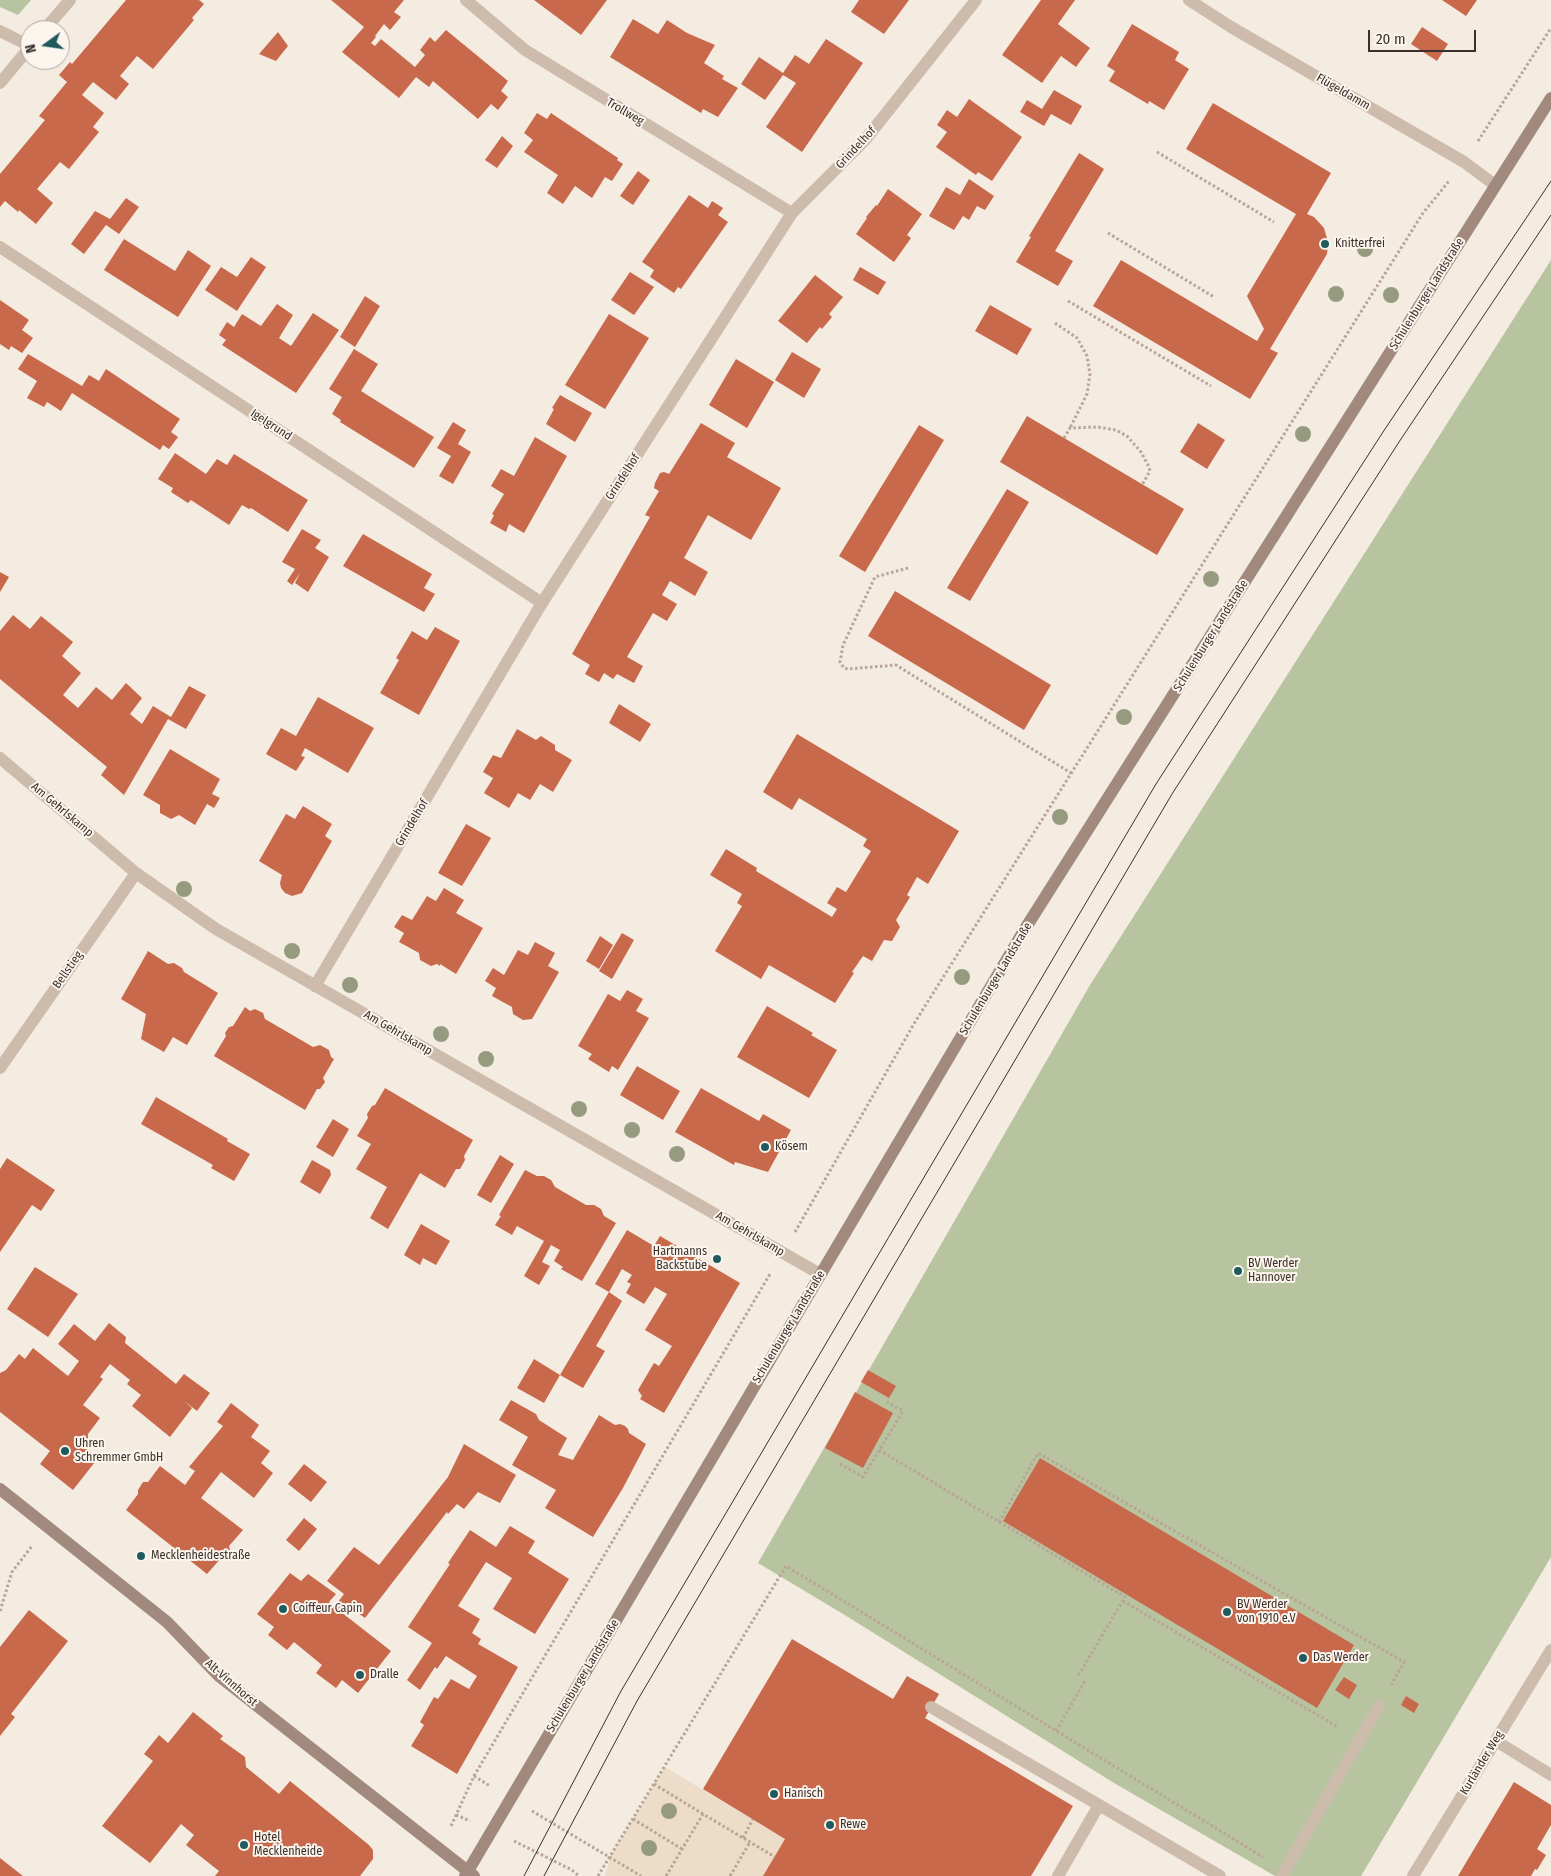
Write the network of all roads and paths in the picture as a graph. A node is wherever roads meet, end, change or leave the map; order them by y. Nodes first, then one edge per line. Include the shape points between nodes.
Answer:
1 (70, 0) edge
2 (466, 0) edge
3 (976, 0) edge
4 (1189, 0) edge
5 (53, 20) edge
6 (1551, 28) edge
7 (0, 32) edge
8 (20, 41) edge
9 (20, 58) edge
10 (0, 83) edge
11 (1551, 98) edge
12 (1156, 152) dead end
13 (1464, 162) junction
14 (1495, 186) junction
15 (792, 213) junction
16 (1274, 222) dead end
17 (1108, 234) dead end
18 (0, 247) edge
19 (1214, 297) dead end
20 (1068, 301) dead end
21 (1055, 323) dead end
22 (1211, 386) dead end
23 (1070, 428) junction
24 (1064, 438) dead end
25 (1142, 485) dead end
26 (908, 568) dead end
27 (542, 603) junction
28 (0, 758) edge
29 (1071, 774) junction
30 (136, 873) junction
31 (315, 986) junction
32 (0, 1068) edge
33 (783, 1253) junction
34 (820, 1274) junction
35 (887, 1402) dead end
36 (879, 1450) junction
37 (840, 1464) dead end
38 (0, 1489) edge
39 (998, 1522) junction
40 (47, 1526) junction
41 (1123, 1600) junction
42 (0, 1612) edge
43 (1551, 1650) edge
44 (1078, 1676) dead end
45 (1086, 1680) dead end
46 (931, 1706) dead end
47 (1379, 1706) joint
48 (1056, 1731) dead end
49 (1360, 1739) junction
50 (1496, 1741) junction
51 (1551, 1775) edge
52 (474, 1776) junction
53 (654, 1784) dead end
54 (511, 1798) junction
55 (1099, 1805) junction
56 (703, 1814) junction
57 (456, 1815) dead end
58 (633, 1819) dead end
59 (753, 1819) dead end
60 (743, 1838) junction
61 (750, 1842) junction
62 (682, 1849) junction
63 (775, 1857) dead end
64 (469, 1874) edge
65 (568, 1876) edge
66 (579, 1876) edge
67 (641, 1876) edge
68 (666, 1876) edge
69 (730, 1876) edge
70 (1058, 1876) edge
71 (1220, 1876) edge
72 (1282, 1876) edge
73 (1413, 1876) edge

1 - 5 street
2 - 15 street, Trollweg via 525,50
3 - 15 street, Grindelhof via 865,140
4 - 13 street, Flügeldamm
6 - 13 path
7 - 8 street
9 - 10 street
11 - 14 main road, Schulenburger Landstraße
12 - 16 path
13 - 14 street, Flügeldamm
13 - 29 path via 1423,213
14 - 34 main road, Schulenburger Landstraße via 1023,932
15 - 27 street, Grindelhof
17 - 19 path
18 - 27 street, Igelgrund
20 - 22 path
21 - 23 path via 1077,338 1087,356 1090,374 1087,394
23 - 24 path
23 - 25 path via 1098,427 1127,436 1148,464 1150,471
26 - 29 path via 875,577 843,645 840,662 844,668 896,665
27 - 31 street, Grindelhof
28 - 30 street, Am Gehrlskamp
29 - 33 path via 915,1022
30 - 31 street, Am Gehrlskamp via 216,929
30 - 32 street, Bellstieg
31 - 33 street, Am Gehrlskamp
33 - 34 street, Am Gehrlskamp
33 - 52 path
34 - 54 main road, Schulenburger Landstraße
35 - 36 path via 903,1411
36 - 37 path via 863,1477
36 - 39 path
38 - 40 main road, Alt-Vinnhorst
39 - 41 path via 1125,1597
39 - 47 path via 1038,1453 1404,1662
40 - 42 path via 12,1572
40 - 64 main road, Alt-Vinnhorst via 167,1622 219,1676
41 - 44 path
41 - 49 path
43 - 50 street, Kurländer Weg
45 - 48 path
46 - 55 street
47 - 49 street
49 - 72 street
50 - 51 street
50 - 73 street, Kurländer Weg
52 - 54 path
52 - 57 path
53 - 56 path
54 - 64 main road, Schulenburger Landstraße
54 - 67 path
55 - 70 street
55 - 71 street
56 - 60 path
56 - 62 path
58 - 62 path
59 - 60 path
60 - 61 path
61 - 63 path
61 - 69 path
62 - 68 path
65 - 66 path via 572,1870

